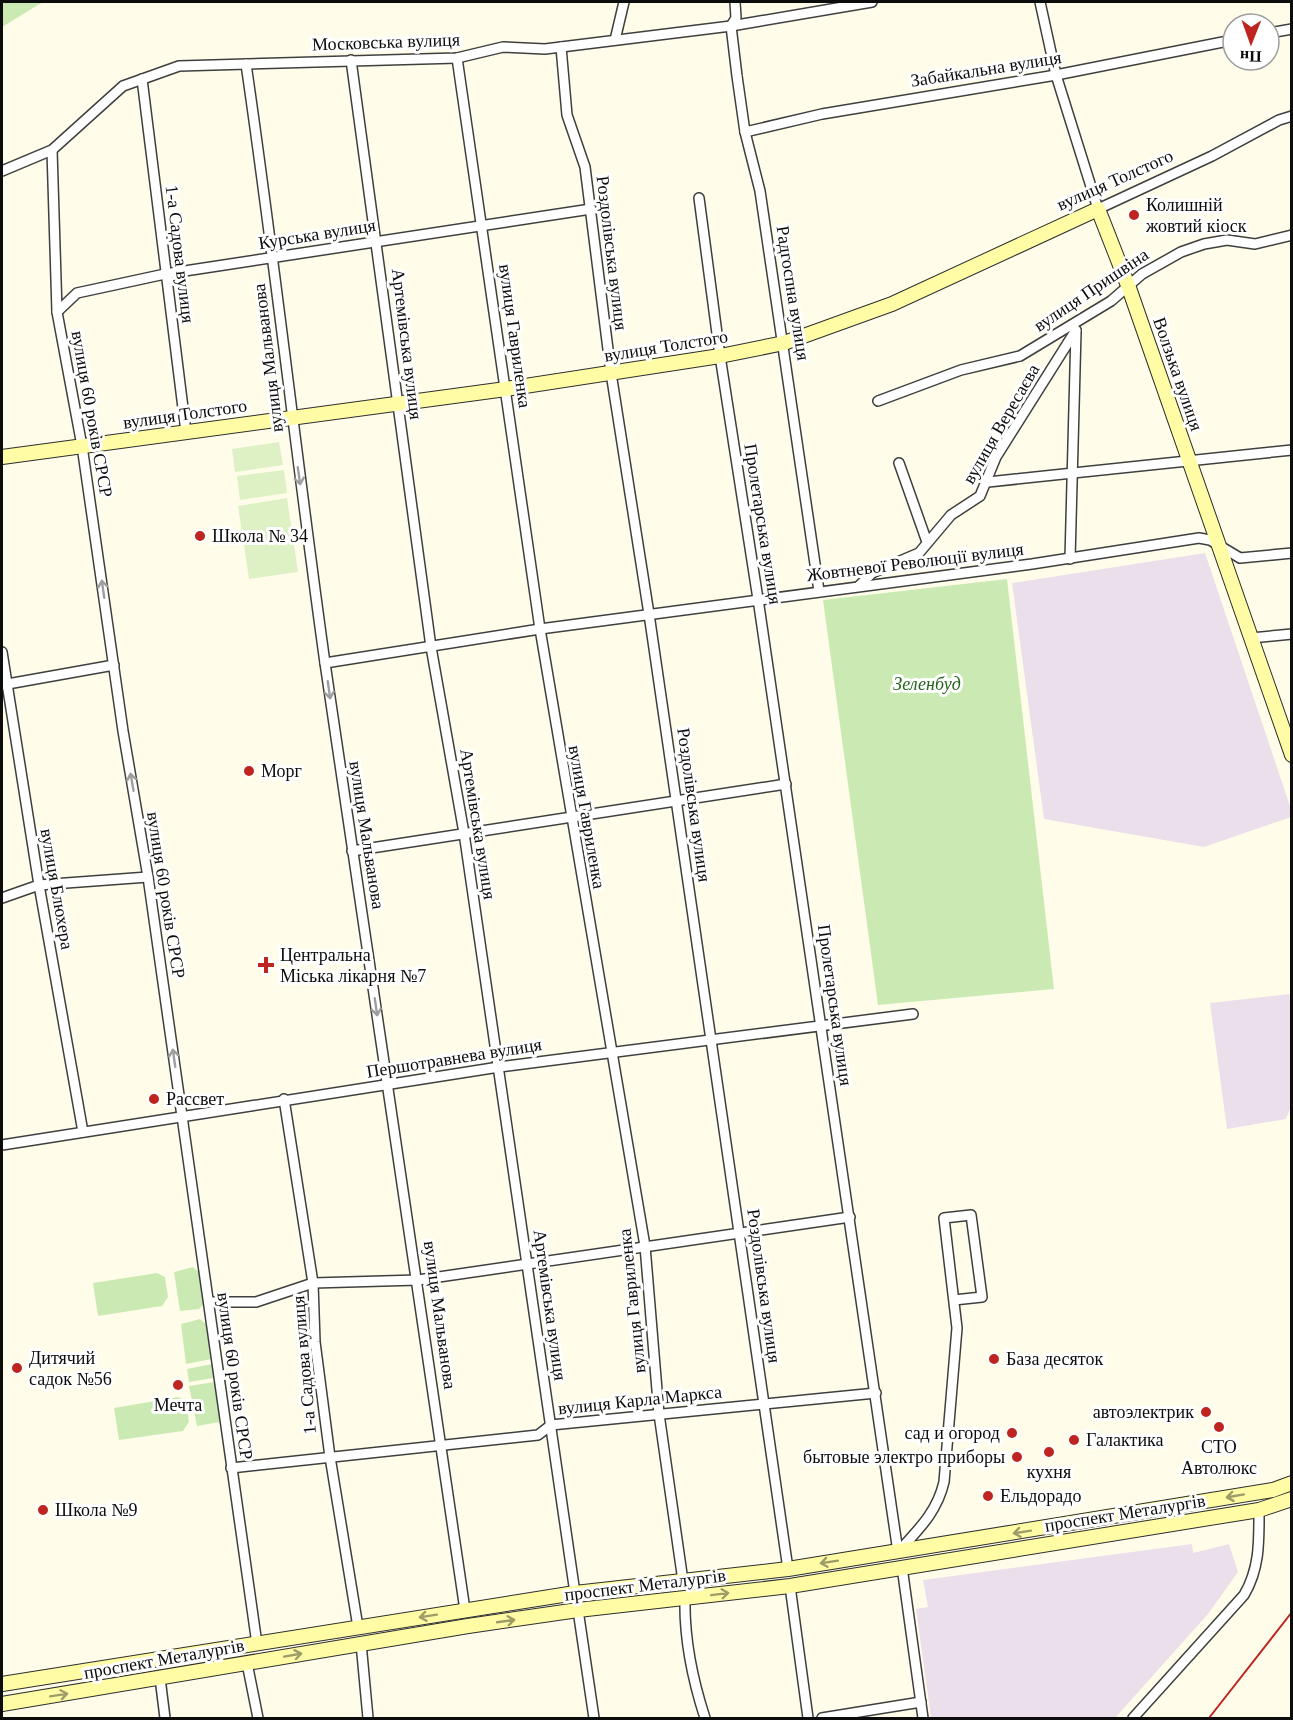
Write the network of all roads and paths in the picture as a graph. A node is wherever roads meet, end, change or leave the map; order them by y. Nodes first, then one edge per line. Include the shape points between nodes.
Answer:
1 (624, 2) edge
2 (735, 2) edge
3 (872, 2) edge
4 (1040, 2) edge
5 (731, 26) junction
6 (615, 40) junction
7 (1221, 42) edge
8 (561, 47) junction
9 (457, 58) junction
10 (351, 60) junction
11 (246, 64) junction
12 (1056, 75) junction
13 (142, 79) junction
14 (1292, 116) edge
15 (745, 132) junction
16 (51, 150) junction
17 (2, 171) edge
18 (699, 198) dead end
19 (1098, 208) junction
20 (591, 209) junction
21 (482, 226) junction
22 (1292, 235) edge
23 (377, 242) junction
24 (274, 257) junction
25 (165, 274) junction
26 (1129, 288) junction
27 (57, 312) junction
28 (1076, 327) junction
29 (784, 342) junction
30 (720, 356) junction
31 (611, 373) junction
32 (506, 388) junction
33 (878, 401) dead end
34 (398, 402) junction
35 (291, 418) junction
36 (186, 432) junction
37 (82, 446) junction
38 (1292, 450) edge
39 (2, 458) edge
40 (1190, 462) junction
41 (898, 463) dead end
42 (1070, 475) junction
43 (988, 482) junction
44 (927, 542) junction
45 (1220, 547) junction
46 (1292, 553) edge
47 (1070, 559) junction
48 (859, 586) junction
49 (819, 591) junction
50 (758, 599) junction
51 (650, 614) junction
52 (540, 629) junction
53 (1292, 634) edge
54 (1251, 638) junction
55 (431, 647) junction
56 (2, 652) edge
57 (325, 663) junction
58 (114, 665) junction
59 (4, 684) edge
60 (1286, 728) edge
61 (1292, 755) edge
62 (786, 784) junction
63 (677, 801) junction
64 (570, 817) junction
65 (464, 833) junction
66 (352, 852) junction
67 (148, 877) junction
68 (39, 885) junction
69 (2, 898) edge
70 (912, 1014) dead end
71 (821, 1024) junction
72 (711, 1039) junction
73 (611, 1052) junction
74 (499, 1067) junction
75 (387, 1085) junction
76 (284, 1099) junction
77 (182, 1116) junction
78 (83, 1131) junction
79 (2, 1145) edge
80 (850, 1217) junction
81 (739, 1233) junction
82 (645, 1246) junction
83 (528, 1262) junction
84 (418, 1280) junction
85 (313, 1283) junction
86 (954, 1300) junction
87 (209, 1302) junction
88 (876, 1393) junction
89 (764, 1404) junction
90 (660, 1414) junction
91 (551, 1425) junction
92 (442, 1446) junction
93 (330, 1457) junction
94 (231, 1468) junction
95 (1292, 1483) edge
96 (1292, 1499) edge
97 (1259, 1510) junction
98 (1127, 1515) junction
99 (1130, 1531) junction
100 (898, 1552) junction
101 (902, 1567) junction
102 (788, 1569) junction
103 (683, 1581) junction
104 (790, 1586) junction
105 (575, 1593) junction
106 (685, 1598) junction
107 (465, 1610) junction
108 (578, 1610) junction
109 (468, 1626) junction
110 (358, 1627) junction
111 (361, 1643) junction
112 (257, 1644) junction
113 (169, 1658) junction
114 (253, 1662) junction
115 (166, 1677) junction
116 (2, 1684) edge
117 (921, 1702) junction
118 (2, 1704) edge
119 (165, 1719) edge
120 (258, 1719) edge
121 (368, 1719) edge
122 (594, 1719) edge
123 (705, 1719) edge
124 (808, 1719) edge
125 (822, 1719) edge
126 (923, 1719) edge
127 (1133, 1719) edge

1 - 6 street
2 - 5 street, Радгоспна вулиця via 736,18
3 - 5 street, Московська вулиця
4 - 12 street, Волзька вулиця
5 - 6 street, Московська вулиця
5 - 15 street, Радгоспна вулиця
6 - 8 street, Московська вулиця
7 - 12 street, Забайкальна вулиця
8 - 9 street, Московська вулиця via 502,47
8 - 20 street, Роздолівська вулиця via 567,115 585,167
9 - 10 street, Московська вулиця
9 - 21 street, вулиця Гавриленка
10 - 11 street, Московська вулиця
10 - 23 street, Артемівська вулиця
11 - 13 street, Московська вулиця via 179,66
11 - 24 street, вулиця Мальванова
12 - 15 street, Забайкальна вулиця via 822,114
12 - 19 street, Волзька вулиця
13 - 16 street, Московська вулиця via 123,86
13 - 25 street, 1-а Садова вулиця
14 - 19 street, вулиця Толстого
15 - 29 street, Радгоспна вулиця via 760,191
16 - 17 street, Московська вулиця
16 - 27 street, вулиця 60 років СРСР
18 - 30 street, Пролетарська вулиця
19 - 26 street, Волзька вулиця
19 - 29 street, вулиця Толстого via 892,304
20 - 21 street, Курська вулиця
20 - 31 street, Роздолівська вулиця
21 - 23 street, Курська вулиця
21 - 32 street, вулиця Гавриленка
22 - 26 street, вулиця Пришвіна via 1255,244 1227,240 1204,244 1180,252 1142,274
23 - 24 street, Курська вулиця
23 - 34 street, Артемівська вулиця
24 - 25 street, Курська вулиця
24 - 35 street, вулиця Мальванова
25 - 27 street, Курська вулиця via 77,293
25 - 36 street, 1-а Садова вулиця
26 - 28 street, вулиця Пришвіна
26 - 40 street, Волзька вулиця
27 - 37 street, вулиця 60 років СРСР
28 - 33 street, вулиця Пришвіна via 1020,356 962,370
28 - 42 street
28 - 43 street, вулиця Вересаєва via 996,457
29 - 30 street, вулиця Толстого
29 - 49 street, Радгоспна вулиця
30 - 31 street, вулиця Толстого
30 - 50 street, Пролетарська вулиця
31 - 32 street, вулиця Толстого
31 - 51 street, Роздолівська вулиця
32 - 34 street, вулиця Толстого
32 - 52 street, вулиця Гавриленка
34 - 35 street, вулиця Толстого
34 - 55 street, Артемівська вулиця
35 - 36 street, вулиця Толстого
35 -> 57 street, вулиця Мальванова
36 - 37 street, вулиця Толстого
37 - 39 street, вулиця Толстого
58 -> 37 street, вулиця 60 років СРСР
38 - 40 street
40 - 42 street
40 - 45 street, Волзька вулиця
41 - 44 street
42 - 43 street
42 - 47 street
43 - 44 street, вулиця Вересаєва via 981,496 951,515
44 - 48 street, вулиця Вересаєва via 919,553 872,573
45 - 46 street, Жовтневої Революції вулиця via 1240,558
45 - 47 street, Жовтневої Революції вулиця via 1199,538
45 - 54 street, Волзька вулиця
47 - 48 street, Жовтневої Революції вулиця
48 - 49 street, Жовтневої Революції вулиця
49 - 50 street, Жовтневої Революції вулиця
50 - 51 street, Жовтневої Революції вулиця
50 - 62 street, Пролетарська вулиця
51 - 52 street, Жовтневої Революції вулиця
51 - 63 street, Роздолівська вулиця
52 - 55 street, Жовтневої Революції вулиця
52 - 64 street, вулиця Гавриленка
53 - 54 street
54 - 60 street, Волзька вулиця
55 - 57 street, Жовтневої Революції вулиця
55 - 65 street, Артемівська вулиця
56 - 59 street, вулиця Блюхера
57 -> 66 street, вулиця Мальванова
58 - 59 street
67 -> 58 street, вулиця 60 років СРСР
59 - 68 street, вулиця Блюхера
60 - 61 street, Волзька вулиця
62 - 63 street
62 - 71 street, Пролетарська вулиця
63 - 64 street
63 - 72 street, Роздолівська вулиця
64 - 65 street
64 - 73 street, вулиця Гавриленка
65 - 66 street
65 - 74 street, Артемівська вулиця
66 -> 75 street, вулиця Мальванова
67 - 68 street
77 -> 67 street, вулиця 60 років СРСР
68 - 69 street
68 - 78 street, вулиця Блюхера
70 - 71 street, Першотравнева вулиця
71 - 72 street, Першотравнева вулиця
71 - 80 street, Пролетарська вулиця
72 - 73 street, Першотравнева вулиця
72 - 81 street, Роздолівська вулиця
73 - 74 street, Першотравнева вулиця
73 - 82 street, вулиця Гавриленка
74 - 75 street, Першотравнева вулиця
74 - 83 street, Артемівська вулиця
75 - 76 street, Першотравнева вулиця
75 - 84 street, вулиця Мальванова
76 - 77 street, Першотравнева вулиця
76 - 85 street, 1-а Садова вулиця
77 - 78 street, Першотравнева вулиця
77 - 87 street, вулиця 60 років СРСР
78 - 79 street, Першотравнева вулиця
80 - 81 street
80 - 88 street, Пролетарська вулиця
81 - 82 street
81 - 89 street, Роздолівська вулиця
82 - 83 street
82 - 90 street, вулиця Гавриленка
83 - 84 street
83 - 91 street, Артемівська вулиця
84 - 85 street
84 - 92 street, вулиця Мальванова
85 - 87 street via 256,1302
85 - 93 street, 1-а Садова вулиця via 315,1342
86 - 86 street via 944,1218 971,1215 982,1297
86 - 100 street via 957,1328 940,1500
87 - 94 street, вулиця 60 років СРСР
88 - 89 street, вулиця Карла Маркса
88 - 100 street, Пролетарська вулиця
89 - 90 street, вулиця Карла Маркса
89 - 102 street, Роздолівська вулиця
90 - 91 street, вулиця Карла Маркса
90 - 103 street, вулиця Гавриленка
91 - 92 street, вулиця Карла Маркса via 538,1436
91 - 105 street, Артемівська вулиця
92 - 93 street, вулиця Карла Маркса
92 - 107 street, вулиця Мальванова
93 - 94 street, вулиця Карла Маркса
93 - 110 street, 1-а Садова вулиця
94 - 112 street, вулиця 60 років СРСР
95 -> 98 street, проспект Металургів via 1273,1490
96 - 97 street, проспект Металургів
97 - 99 street, проспект Металургів
97 - 127 street via 1259,1556 1254,1579
98 - 99 street via 1132,1522
98 -> 100 street, проспект Металургів
99 - 101 street, проспект Металургів
100 - 101 street
100 -> 102 street, проспект Металургів
101 - 104 street, проспект Металургів
101 - 117 street
102 - 103 street, проспект Металургів
102 - 104 street
103 - 105 street, проспект Металургів
103 - 106 street
106 -> 104 street, проспект Металургів
104 - 124 street
105 - 107 street, проспект Металургів
105 - 108 street
106 - 108 street, проспект Металургів
106 - 123 street via 687,1649
107 - 109 street
107 -> 110 street, проспект Металургів
109 -> 108 street, проспект Металургів
108 - 122 street
109 - 111 street, проспект Металургів
110 - 111 street
110 - 112 street, проспект Металургів
114 -> 111 street, проспект Металургів
111 - 121 street
112 - 113 street, проспект Металургів
112 - 114 street
113 - 115 street
113 - 116 street, проспект Металургів
114 - 115 street, проспект Металургів
114 - 120 street
118 -> 115 street, проспект Металургів
115 - 119 street
117 - 125 street
117 - 126 street

